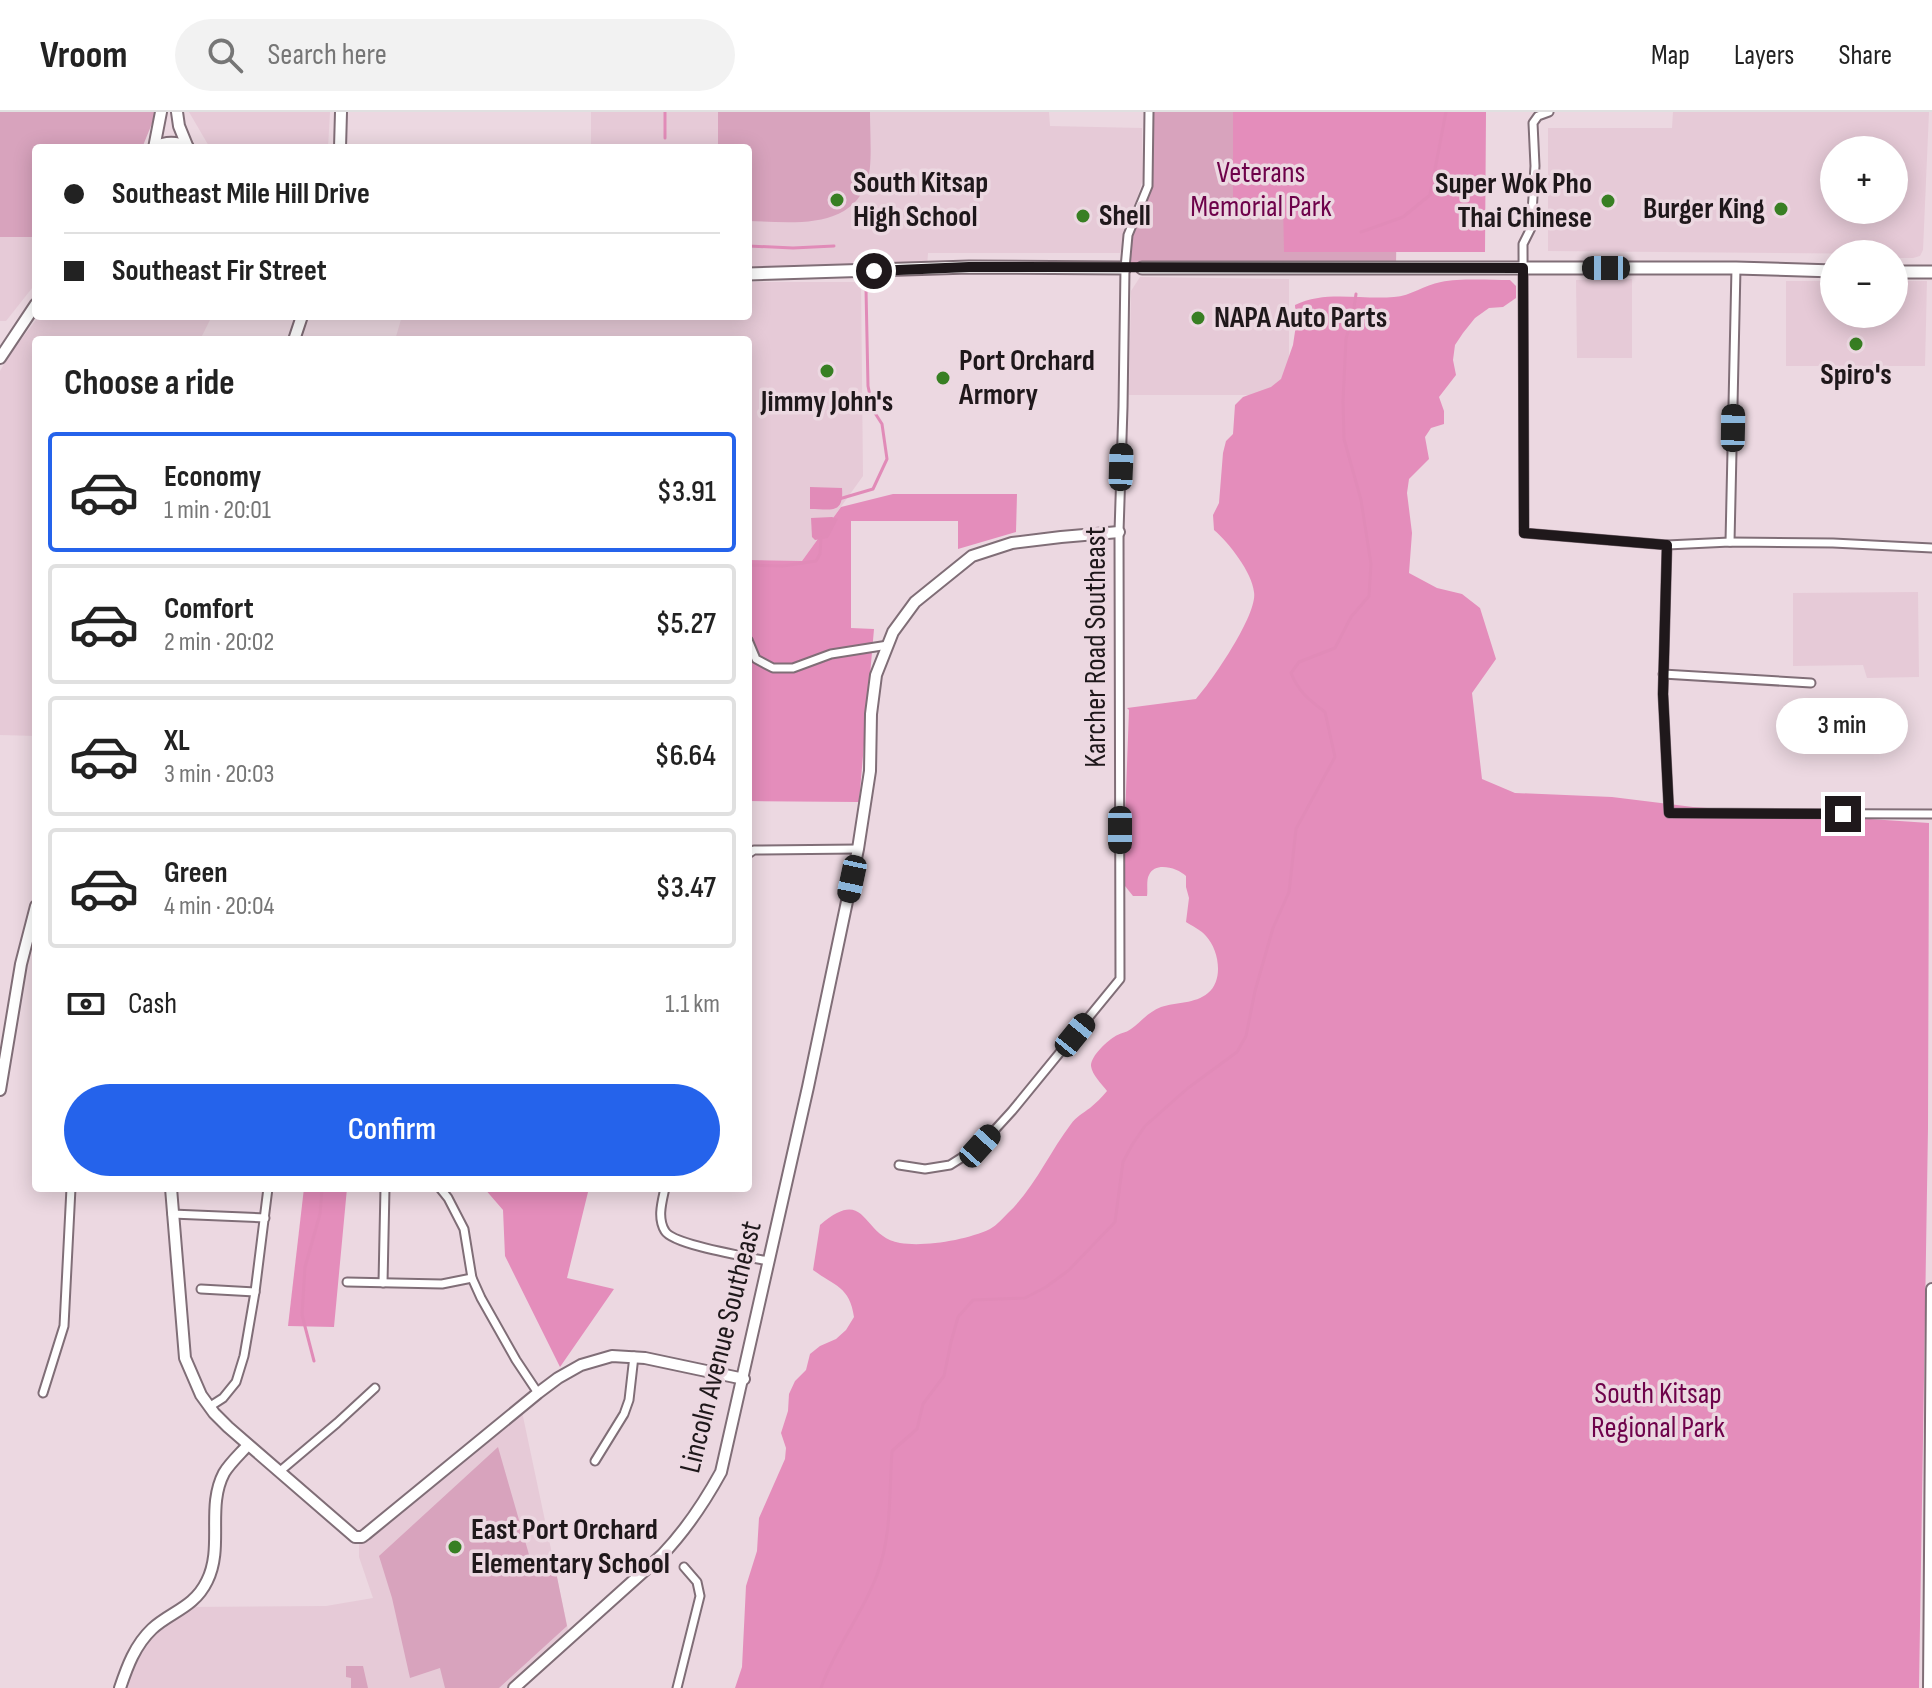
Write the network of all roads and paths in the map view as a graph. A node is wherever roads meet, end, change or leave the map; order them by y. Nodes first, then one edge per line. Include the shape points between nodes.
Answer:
1 (161, 112) edge
2 (177, 112) edge
3 (341, 112) edge
4 (1149, 112) edge
5 (1549, 112) edge
6 (155, 144) edge
7 (186, 144) edge
8 (340, 144) edge
9 (1125, 268) junction
10 (1142, 268) joint
11 (1523, 268) junction
12 (1736, 268) junction
13 (1820, 271) edge
14 (1908, 272) edge
15 (1932, 272) edge
16 (752, 274) edge
17 (32, 310) edge
18 (0, 358) edge
19 (1119, 532) junction
20 (1730, 542) junction
21 (1667, 545) junction
22 (1932, 548) edge
23 (888, 645) junction
24 (752, 650) edge
25 (1663, 674) junction
26 (1811, 683) dead end
27 (1932, 814) edge
28 (858, 849) junction
29 (752, 852) edge
30 (32, 921) edge
31 (0, 1090) edge
32 (899, 1165) dead end
33 (71, 1192) edge
34 (171, 1192) edge
35 (268, 1192) edge
36 (385, 1192) edge
37 (443, 1192) edge
38 (664, 1192) edge
39 (172, 1214) junction
40 (265, 1218) junction
41 (768, 1261) junction
42 (472, 1278) junction
43 (347, 1282) dead end
44 (383, 1283) junction
45 (201, 1289) dead end
46 (1932, 1289) edge
47 (255, 1292) junction
48 (634, 1356) junction
49 (744, 1379) junction
50 (375, 1388) dead end
51 (43, 1393) dead end
52 (538, 1393) junction
53 (209, 1407) junction
54 (248, 1445) junction
55 (595, 1461) dead end
56 (279, 1472) junction
57 (684, 1567) dead end
58 (120, 1688) edge
59 (514, 1688) edge
60 (677, 1688) edge
61 (1929, 1688) edge

1 - 6 street
2 - 7 street
3 - 8 street
4 - 9 street, Karcher Road Southeast via 1148,186 1128,235
5 - 11 street via 1533,123 1531,228 1523,244
9 - 10 street
9 - 16 main road
9 - 19 street, Karcher Road Southeast
10 - 11 main road
11 - 12 main road
11 - 21 street via 1524,533
12 - 13 main road
12 - 20 street
14 - 15 main road
17 - 18 street
19 - 23 street, Lincoln Avenue Southeast via 1012,543 972,556 915,602
19 - 32 street, Karcher Road Southeast via 1120,979 980,1146 950,1165
20 - 21 street
20 - 22 street
21 - 25 street
23 - 24 street via 831,654 793,668 773,668 756,659
23 - 28 street, Lincoln Avenue Southeast via 876,675
25 - 26 street
25 - 27 street via 1669,813
28 - 29 street
28 - 41 street, Lincoln Avenue Southeast
30 - 31 street
33 - 51 street via 64,1326
34 - 39 street
35 - 40 street
36 - 44 street
37 - 42 street via 464,1229
38 - 41 street via 660,1213 663,1230 671,1238
39 - 40 street
39 - 53 street via 185,1358
40 - 47 street
41 - 49 street, Lincoln Avenue Southeast
42 - 44 street via 442,1284
42 - 52 street
43 - 44 street
45 - 47 street
46 - 61 street
47 - 53 street via 236,1382
48 - 49 street
48 - 52 street via 604,1357 581,1365
48 - 55 street via 624,1414
49 - 59 street, Lincoln Avenue Southeast via 721,1472 682,1534
50 - 56 street
52 - 56 street via 359,1537
53 - 54 street
54 - 56 street
54 - 58 street via 219,1487 216,1551 206,1583 184,1609 152,1629 133,1654
57 - 60 street via 697,1582 700,1596

